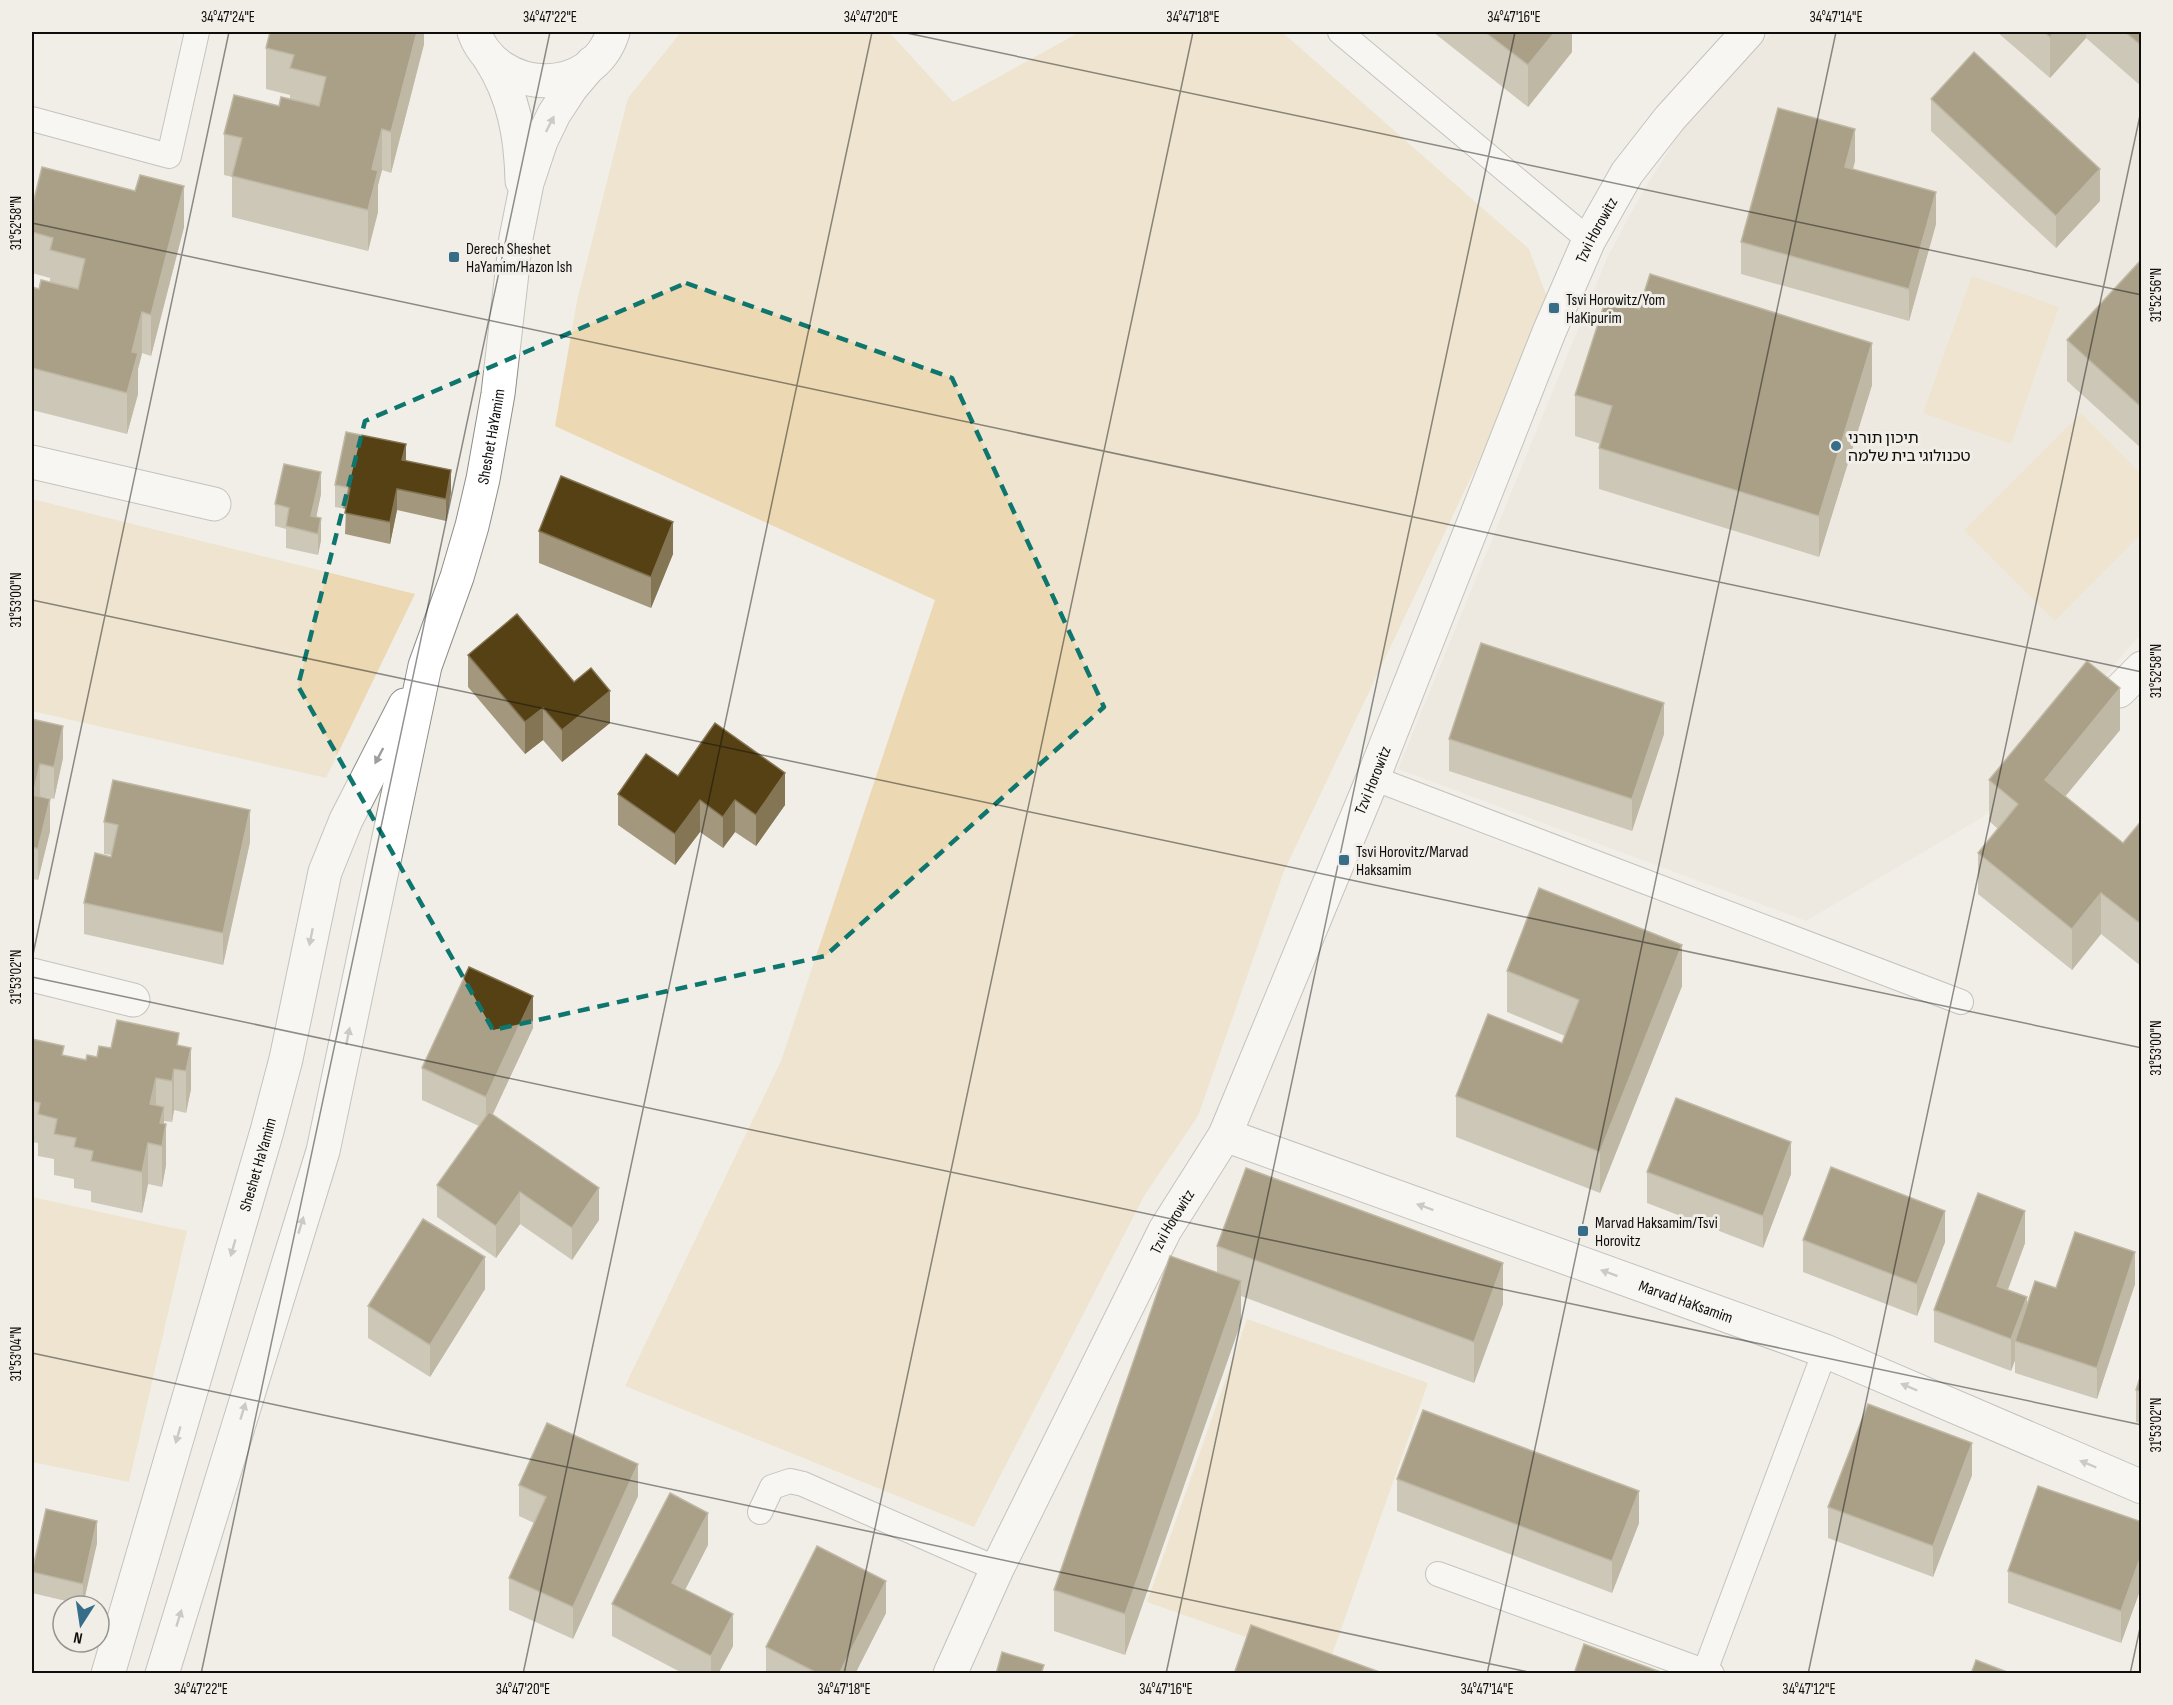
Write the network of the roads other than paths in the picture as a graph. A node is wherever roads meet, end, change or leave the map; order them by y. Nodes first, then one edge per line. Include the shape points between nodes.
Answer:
1 (197, 32) edge
2 (613, 32) edge
3 (1340, 32) edge
4 (1748, 32) edge
5 (481, 44) edge
6 (592, 63) junction
7 (32, 119) edge
8 (523, 198) junction
9 (1589, 240) junction
10 (32, 462) edge
11 (214, 504) dead end
12 (425, 666) junction
13 (2142, 668) edge
14 (2119, 692) edge
15 (1373, 778) junction
16 (32, 975) edge
17 (133, 1000) dead end
18 (1961, 1002) dead end
19 (1225, 1135) junction
20 (1825, 1351) junction
21 (2142, 1487) edge
22 (760, 1512) dead end
23 (997, 1569) junction
24 (1438, 1574) dead end
25 (1709, 1672) edge
26 (108, 1674) edge
27 (162, 1674) edge
28 (950, 1674) edge

1 - 7 lane via 169,156
2 - 6 street, Sheshet HaYamim
3 - 9 lane
4 - 9 street, Tzvi Horowitz via 1670,118 1627,173
5 - 6 street via 506,71 540,81 573,75
5 - 8 street, Sheshet HaYamim via 506,87 515,115
8 -> 6 street, Sheshet HaYamim via 538,148 554,114
8 - 12 street, Sheshet HaYamim via 483,479 472,526
9 - 15 street, Tzvi Horowitz
10 - 11 street
12 -> 26 street, Sheshet HaYamim via 354,803 325,872 267,1131
27 -> 12 street, Sheshet HaYamim via 323,1151
13 - 14 street
15 - 18 lane
15 - 19 street, Tzvi Horowitz
16 - 17 street
20 -> 19 street, Marvad HaKsamim
19 - 23 street, Tzvi Horowitz via 1165,1230
21 -> 20 street, Marvad HaKsamim
20 - 25 lane
22 - 23 lane via 772,1487 790,1481 803,1484
23 - 28 street, Tzvi Horowitz
24 - 25 lane

